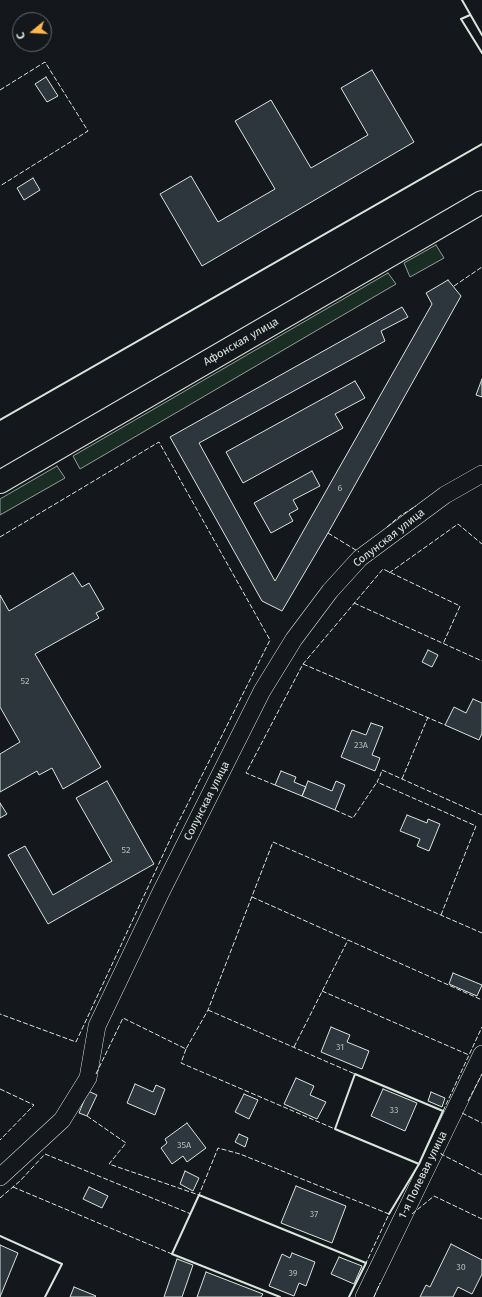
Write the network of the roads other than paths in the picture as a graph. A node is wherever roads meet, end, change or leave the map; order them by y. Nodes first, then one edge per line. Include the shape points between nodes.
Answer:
1 (482, 202) edge
2 (482, 474) edge
3 (0, 482) edge
4 (482, 1054) edge
5 (0, 1177) edge
6 (364, 1297) edge

1 - 3 street, Афонская улица
2 - 5 street, Солунская улица via 445,495 360,558 330,591 294,639 262,691 97,1026 88,1078 62,1120
4 - 6 street, 1-я Полевая улица

